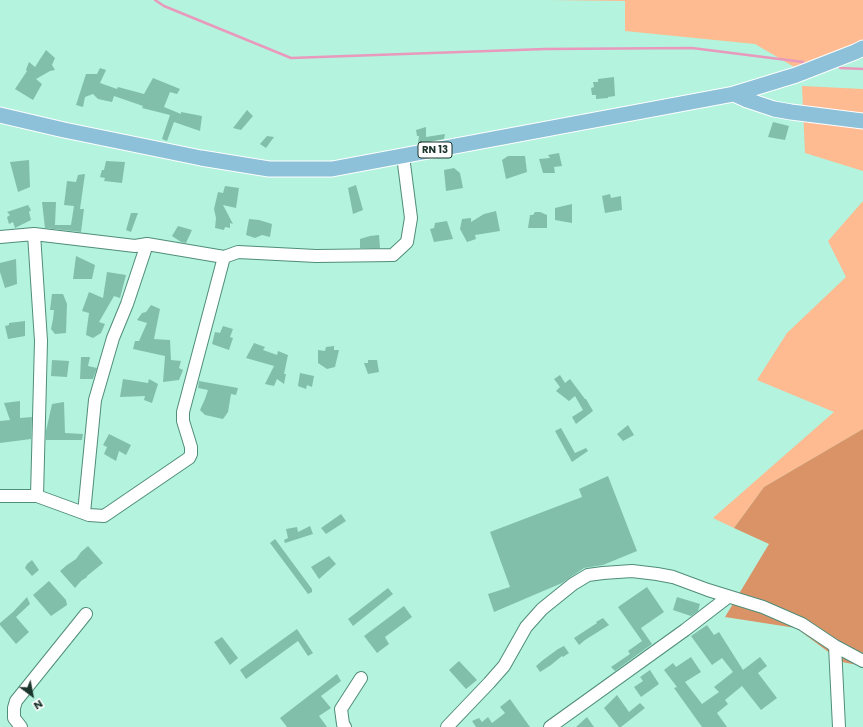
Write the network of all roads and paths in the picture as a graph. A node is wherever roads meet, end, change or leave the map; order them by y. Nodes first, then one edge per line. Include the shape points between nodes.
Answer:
1 (863, 48) edge
2 (734, 94) junction
3 (0, 115) edge
4 (863, 121) edge
5 (403, 156) junction
6 (34, 234) junction
7 (0, 237) edge
8 (147, 244) junction
9 (224, 257) junction
10 (0, 496) edge
11 (37, 496) junction
12 (84, 513) junction
13 (728, 597) junction
14 (86, 614) dead end
15 (835, 646) junction
16 (863, 661) edge
17 (361, 678) dead end
18 (21, 727) edge
19 (344, 727) edge
20 (448, 727) edge
21 (550, 727) edge
22 (839, 727) edge

1 - 2 main road, RN 13 via 796,76
2 - 4 main road via 774,109
2 - 5 main road, RN 13
3 - 5 main road, RN 13 via 193,157 269,169 332,169
5 - 9 street via 411,218 407,242 393,255 316,256 238,252
6 - 7 street
6 - 8 street via 135,246
6 - 11 street via 41,341
8 - 9 street
8 - 12 street via 113,338 95,400
9 - 12 street via 183,412 191,454 189,458 104,516
10 - 11 street
11 - 12 street
13 - 15 street via 764,607 802,624
13 - 20 street via 673,577 657,574 632,571 588,576 573,584 542,609 526,627 504,666
13 - 21 street
14 - 18 street via 16,701 14,718
15 - 16 street
15 - 22 street
17 - 19 street via 341,709

